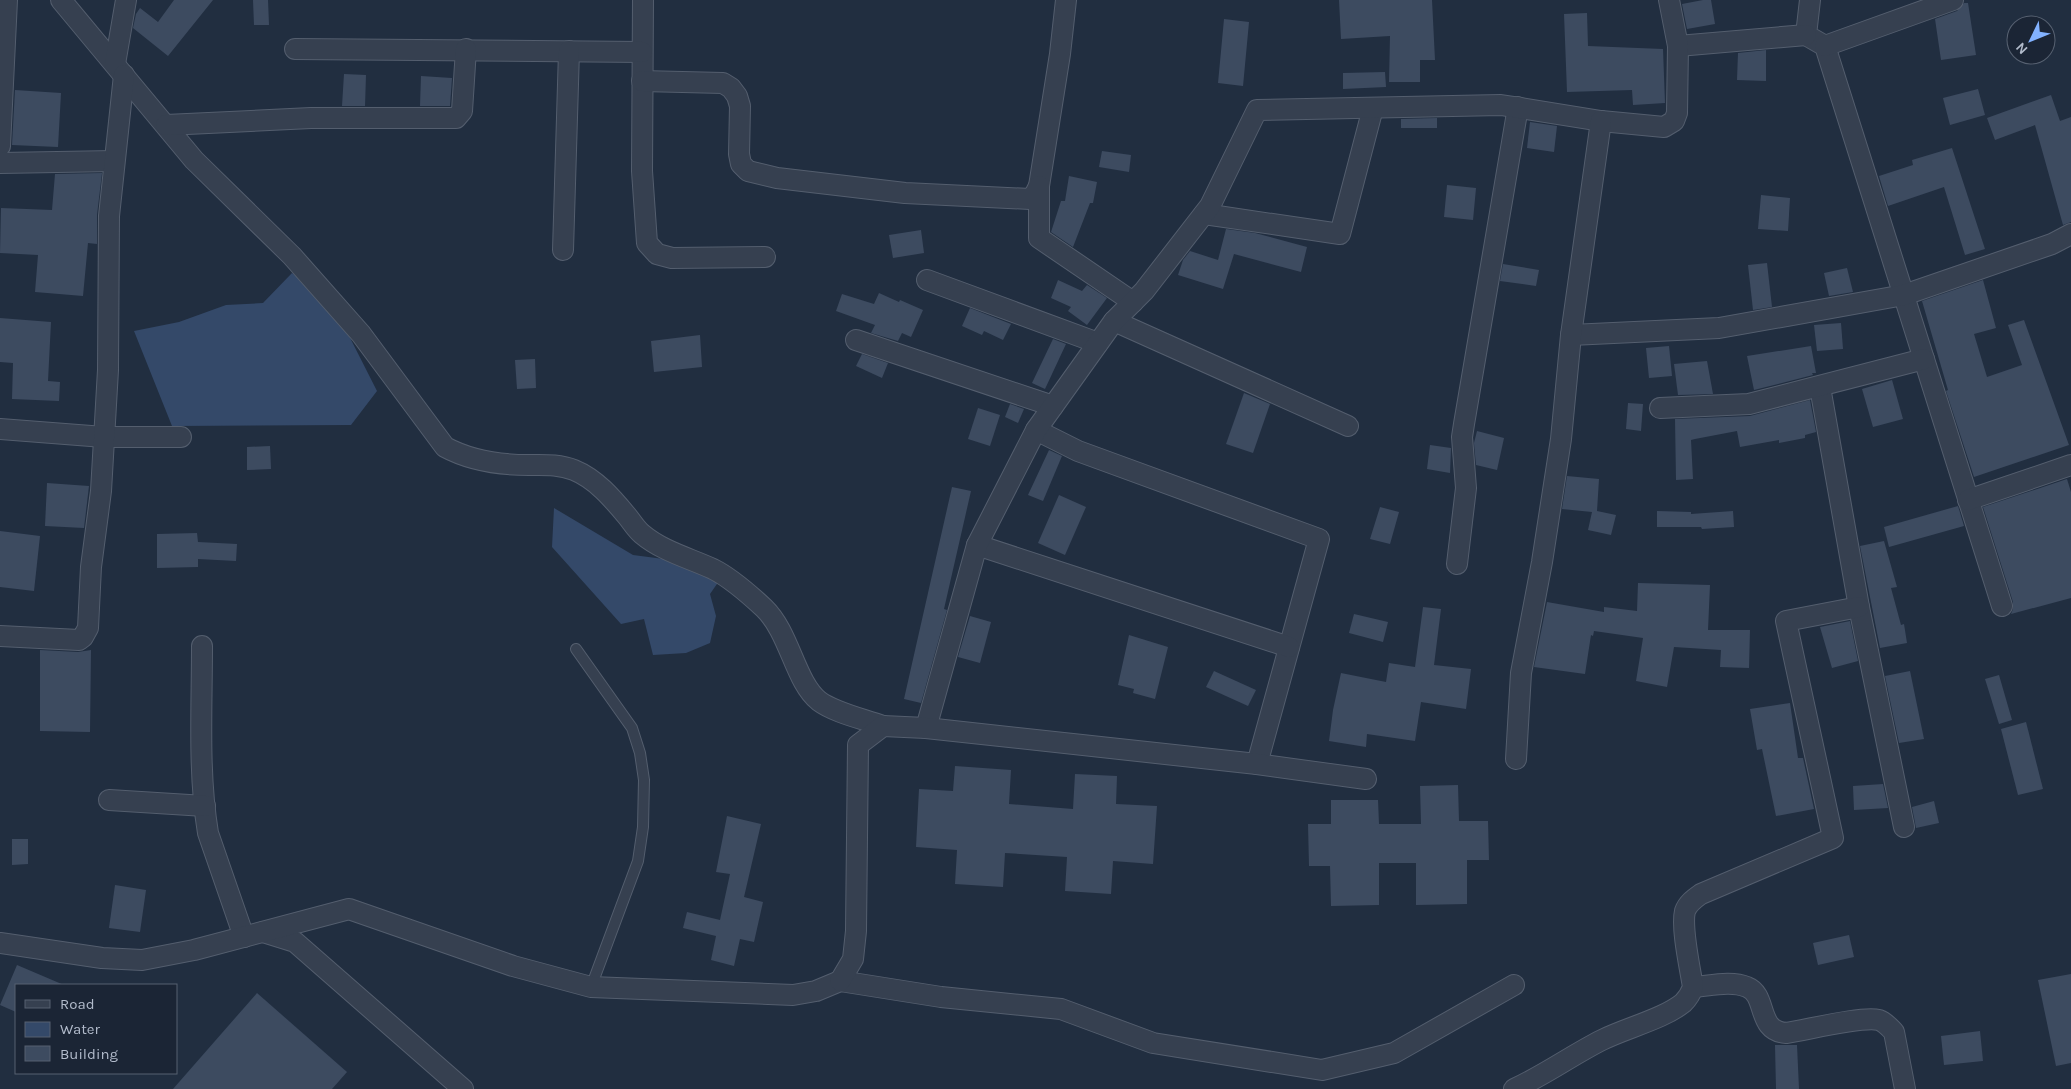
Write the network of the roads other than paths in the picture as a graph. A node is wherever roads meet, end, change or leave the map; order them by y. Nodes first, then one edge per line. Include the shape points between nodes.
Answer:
1 (6, 0) edge
2 (61, 0) edge
3 (126, 0) edge
4 (643, 0) edge
5 (1066, 0) edge
6 (1669, 0) edge
7 (1810, 0) edge
8 (1953, 0) edge
9 (1806, 35) junction
10 (1678, 46) junction
11 (1825, 46) junction
12 (295, 49) dead end
13 (466, 49) junction
14 (569, 51) junction
15 (642, 52) junction
16 (119, 69) junction
17 (642, 81) junction
18 (1518, 107) junction
19 (1373, 108) junction
20 (1601, 121) junction
21 (166, 125) junction
22 (0, 146) edge
23 (114, 161) junction
24 (0, 163) edge
25 (1039, 186) junction
26 (1204, 214) junction
27 (2071, 234) edge
28 (563, 250) dead end
29 (765, 257) dead end
30 (926, 280) dead end
31 (1904, 295) junction
32 (1133, 302) junction
33 (1114, 321) junction
34 (1571, 335) junction
35 (856, 340) dead end
36 (1098, 343) junction
37 (1924, 359) junction
38 (1820, 387) junction
39 (1053, 406) junction
40 (1660, 408) dead end
41 (1348, 426) dead end
42 (0, 429) edge
43 (1036, 430) junction
44 (104, 437) junction
45 (181, 437) dead end
46 (2071, 465) edge
47 (1968, 500) junction
48 (977, 545) junction
49 (1457, 564) dead end
50 (2002, 606) dead end
51 (1858, 607) junction
52 (0, 636) edge
53 (202, 646) dead end
54 (1289, 647) junction
55 (576, 649) dead end
56 (883, 726) junction
57 (926, 728) junction
58 (1516, 759) dead end
59 (1257, 764) junction
60 (1366, 779) dead end
61 (109, 800) dead end
62 (205, 806) junction
63 (1904, 827) dead end
64 (253, 934) junction
65 (0, 943) edge
66 (840, 981) junction
67 (1514, 985) dead end
68 (591, 987) junction
69 (1693, 987) junction
70 (463, 1089) edge
71 (1514, 1089) edge
72 (1905, 1089) edge

1 - 22 street
2 - 16 street
3 - 16 street
4 - 15 street
5 - 25 street
6 - 10 street
7 - 9 street
8 - 11 street
9 - 10 street
9 - 11 street
10 - 20 street via 1677,113 1674,121 1664,127
11 - 31 street
12 - 13 street
13 - 14 street
13 - 21 street via 462,111 456,118 311,118
14 - 15 street
14 - 28 street
15 - 17 street
16 - 21 street
16 - 23 street
17 - 25 street via 723,83 731,88 740,106 741,164 748,171 760,175 905,193 1018,200 1030,199
17 - 29 street via 642,171 650,248 657,254 672,258
18 - 19 street
18 - 20 street
18 - 49 street via 1462,437 1466,488
19 - 26 street via 1257,110
19 - 26 street via 1340,234
20 - 34 street
21 - 56 street via 194,160 292,256 361,334 445,447 481,461 552,464 573,470 596,483 641,533 656,544 714,570 764,608 779,626 814,697 838,710
23 - 24 street
23 - 44 street via 109,216
25 - 32 street via 1039,238
26 - 32 street
27 - 31 street via 2052,244
30 - 36 street
31 - 34 street via 1719,328
31 - 37 street
32 - 33 street
33 - 36 street
33 - 41 street
34 - 58 street via 1561,440 1522,673
35 - 39 street
36 - 39 street
37 - 38 street
37 - 47 street
38 - 40 street via 1749,404
38 - 51 street
39 - 43 street
42 - 44 street
43 - 48 street
43 - 54 street via 1078,451 1319,539
44 - 45 street
44 - 52 street via 86,633 79,640 71,641
46 - 47 street
47 - 50 street
48 - 54 street
48 - 57 street
51 - 63 street
51 - 69 street via 1786,621 1833,838 1701,894 1690,902 1684,924
53 - 62 street
54 - 59 street
55 - 68 lane via 632,728 644,780 643,827 638,860
56 - 57 street
56 - 66 street via 858,745 856,931 853,959
57 - 59 street
59 - 60 street
61 - 62 street
62 - 64 street via 208,833
64 - 65 street via 142,960 102,958
64 - 68 street via 349,908 513,966
64 - 70 street via 295,942
66 - 67 street via 941,997 1061,1009 1153,1042 1322,1070 1394,1053
66 - 68 street via 816,991 793,995
69 - 71 street via 1683,1003 1671,1010 1602,1040
69 - 72 street via 1737,984 1749,987 1756,994 1770,1027 1777,1033 1879,1020 1894,1032

